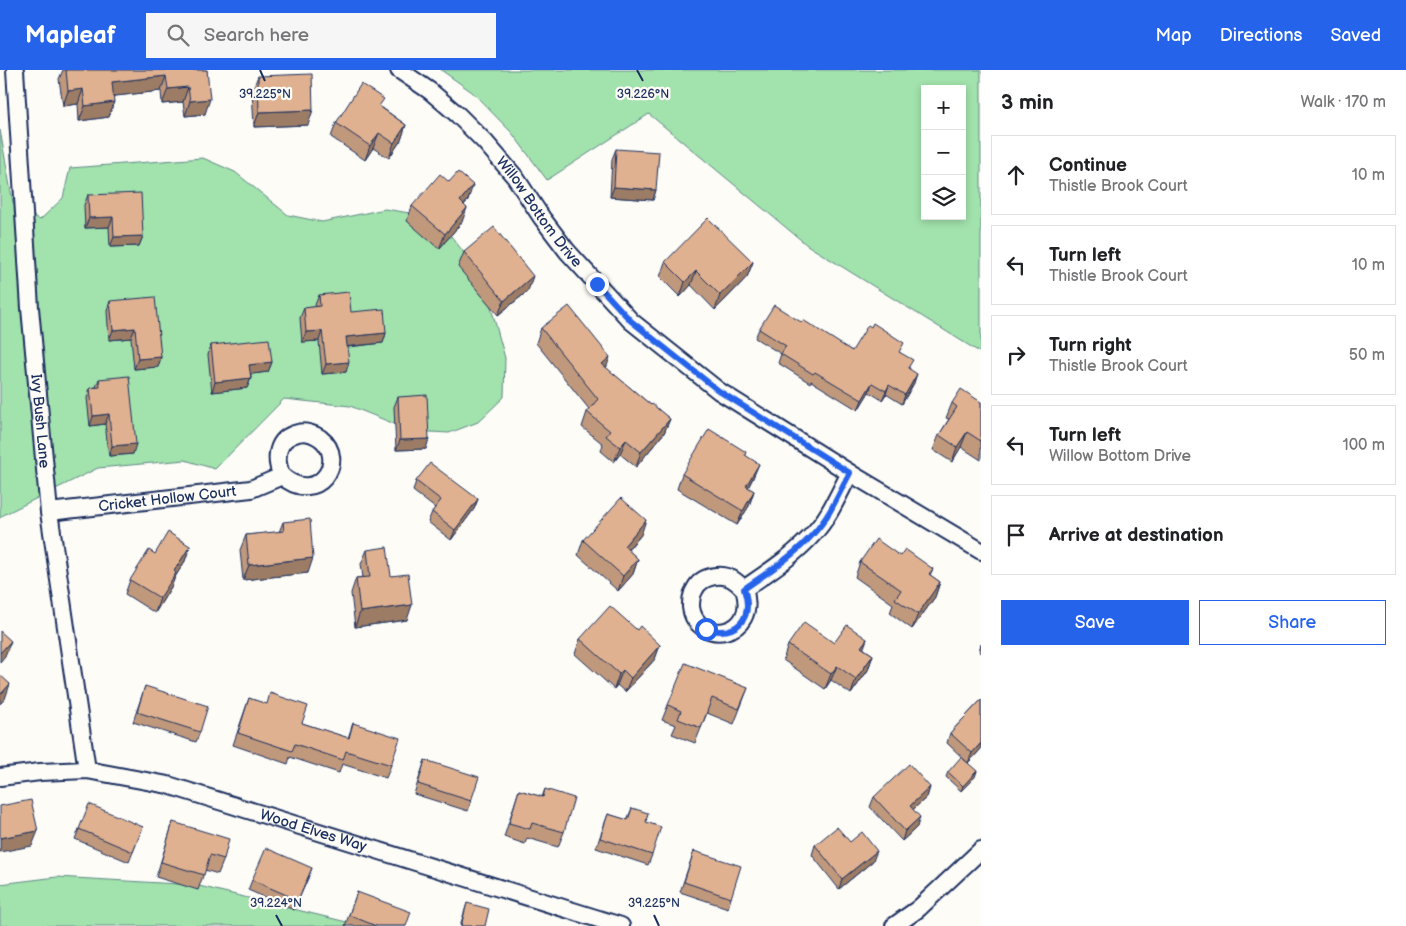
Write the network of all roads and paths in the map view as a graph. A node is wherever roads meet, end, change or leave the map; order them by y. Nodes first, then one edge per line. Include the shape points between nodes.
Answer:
1 (15, 70) edge
2 (399, 70) edge
3 (850, 473) junction
4 (282, 476) dead end
5 (49, 512) junction
6 (981, 551) edge
7 (744, 589) dead end
8 (86, 770) junction
9 (0, 777) edge
10 (981, 850) edge
11 (621, 926) edge
12 (894, 926) edge

1 - 5 street, Ivy Bush Lane via 30,308
2 - 3 street, Willow Bottom Drive via 430,91 485,142 515,177 567,251 631,321 719,391
3 - 6 street, Willow Bottom Drive
3 - 7 street via 828,515 814,533 797,551
4 - 5 street, Cricket Hollow Court via 251,489
5 - 8 street, Ivy Bush Lane
8 - 9 street, Wood Elves Way
8 - 11 street, Wood Elves Way via 168,785
10 - 12 street via 918,910

